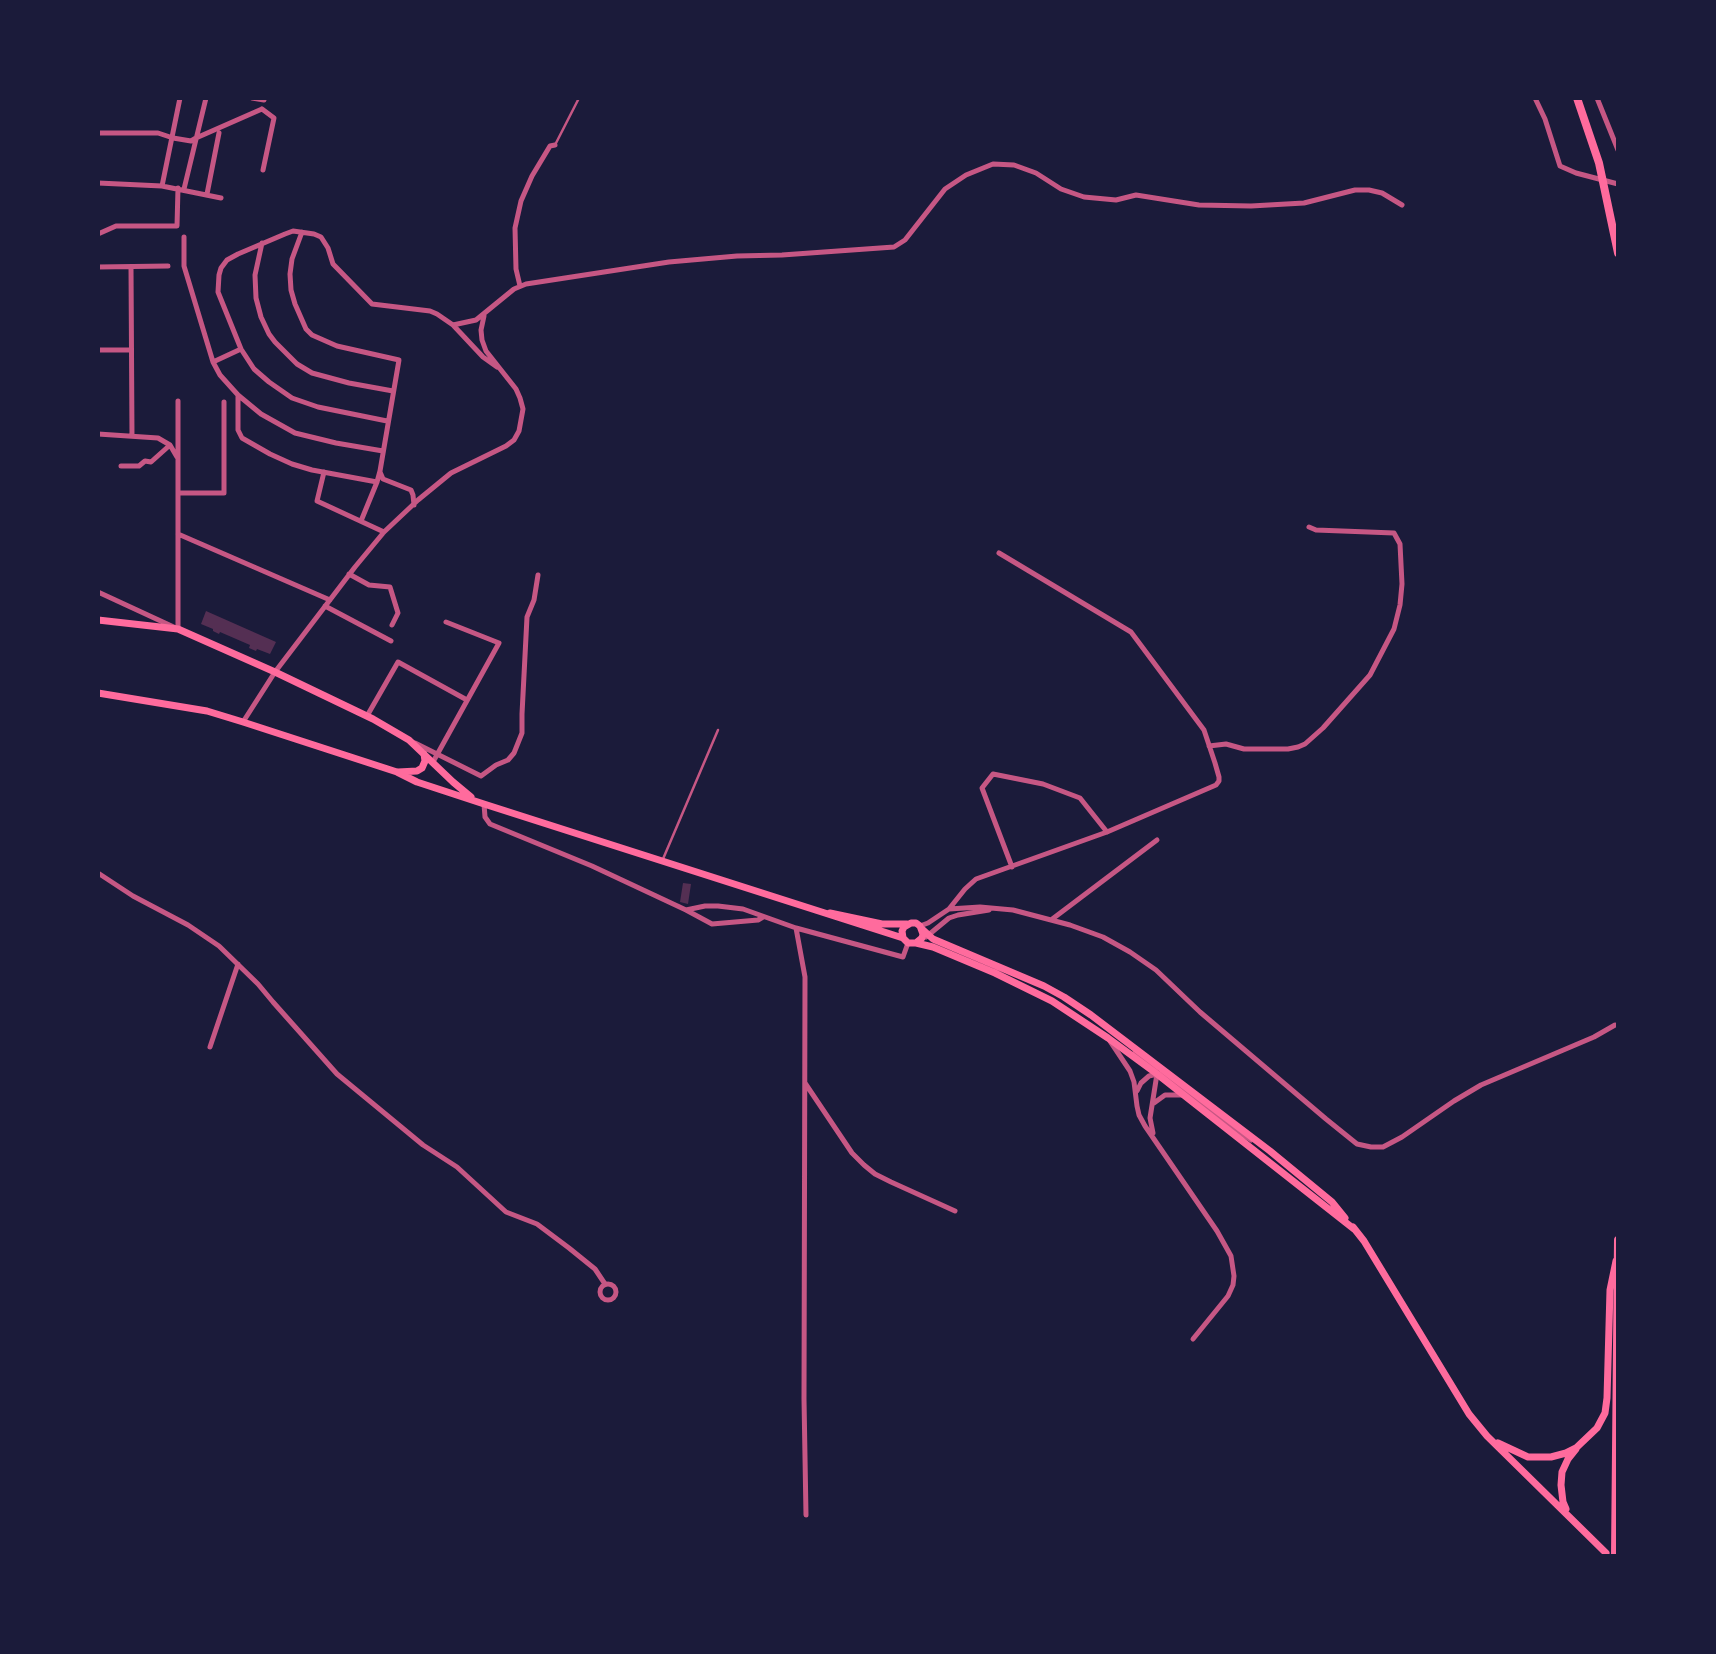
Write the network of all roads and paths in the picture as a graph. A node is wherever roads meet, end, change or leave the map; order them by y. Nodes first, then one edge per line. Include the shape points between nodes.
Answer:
1 (180, 98) edge
2 (206, 98) edge
3 (252, 98) edge
4 (579, 98) edge
5 (1535, 98) edge
6 (1577, 98) edge
7 (1597, 98) edge
8 (264, 99) edge
9 (262, 109) junction
10 (98, 133) edge
11 (219, 134) dead end
12 (173, 138) junction
13 (196, 138) junction
14 (555, 145) joint
15 (1618, 150) edge
16 (262, 170) dead end
17 (98, 183) edge
18 (1618, 184) edge
19 (162, 186) junction
20 (181, 189) junction
21 (207, 194) junction
22 (222, 198) dead end
23 (1402, 205) dead end
24 (302, 232) junction
25 (98, 234) edge
26 (184, 237) dead end
27 (262, 243) junction
28 (1618, 253) edge
29 (168, 266) dead end
30 (98, 267) edge
31 (131, 267) junction
32 (520, 286) junction
33 (485, 313) junction
34 (453, 325) junction
35 (241, 349) junction
36 (98, 350) edge
37 (130, 350) junction
38 (213, 362) junction
39 (497, 367) junction
40 (393, 391) junction
41 (238, 395) junction
42 (178, 401) dead end
43 (224, 402) dead end
44 (387, 421) junction
45 (98, 435) edge
46 (132, 436) junction
47 (170, 446) junction
48 (383, 451) junction
49 (178, 464) junction
50 (121, 466) dead end
51 (380, 471) junction
52 (324, 472) junction
53 (377, 482) junction
54 (178, 493) junction
55 (414, 505) junction
56 (361, 521) junction
57 (1309, 527) dead end
58 (384, 532) junction
59 (178, 534) junction
60 (999, 553) dead end
61 (349, 574) junction
62 (538, 575) dead end
63 (98, 592) edge
64 (330, 600) junction
65 (325, 606) junction
66 (98, 620) edge
67 (446, 622) dead end
68 (392, 625) dead end
69 (178, 629) junction
70 (391, 640) dead end
71 (275, 672) junction
72 (98, 693) edge
73 (467, 700) junction
74 (368, 716) junction
75 (243, 722) junction
76 (718, 730) dead end
77 (409, 740) junction
78 (1209, 747) junction
79 (424, 754) junction
80 (437, 754) junction
81 (433, 762) junction
82 (397, 772) junction
83 (481, 803) junction
84 (1107, 832) junction
85 (1157, 839) dead end
86 (662, 861) junction
87 (1012, 867) junction
88 (98, 873) edge
89 (949, 909) junction
90 (999, 909) junction
91 (686, 910) junction
92 (819, 911) junction
93 (763, 917) junction
94 (1051, 920) junction
95 (907, 924) junction
96 (796, 928) junction
97 (923, 930) junction
98 (912, 941) junction
99 (239, 964) junction
100 (1097, 1019) junction
101 (1615, 1025) dead end
102 (1108, 1038) junction
103 (210, 1047) dead end
104 (1157, 1074) junction
105 (805, 1083) junction
106 (1136, 1094) junction
107 (1183, 1095) junction
108 (1152, 1105) junction
109 (1156, 1142) junction
110 (1263, 1146) junction
111 (955, 1211) dead end
112 (1354, 1229) junction
113 (1618, 1240) edge
114 (1618, 1250) edge
115 (606, 1284) dead end
116 (1193, 1339) dead end
117 (1487, 1436) junction
118 (1576, 1448) junction
119 (806, 1515) dead end
120 (1569, 1515) junction
121 (1611, 1555) edge

1 - 12 street
2 - 13 street
3 - 8 street
4 - 14 lane
5 - 18 street via 1560,166
6 - 28 main road via 1599,163
7 - 15 street
8 - 9 street
9 - 13 street
9 - 16 street via 274,118
10 - 12 street via 158,133
11 - 21 street
12 - 13 street
12 - 19 street
13 - 20 street
14 - 32 street via 550,146 521,201 515,228
17 - 19 street
19 - 20 street
20 - 21 street
20 - 25 street via 177,226 116,226
21 - 22 street
23 - 32 street via 1369,190 1304,203 1251,206 1199,205 1136,195 1116,200 1084,197 1014,165 993,164 945,189 905,240 894,247 669,262
24 - 27 street
24 - 34 street via 321,237 333,264 372,304 430,311
24 - 40 street via 290,274 295,304 306,329 337,346 399,360
26 - 38 street via 184,266
27 - 35 street via 227,260 219,275 218,292
27 - 40 street via 256,298 275,342 312,373
29 - 31 street
30 - 31 street
31 - 37 street
32 - 33 street
33 - 34 street via 477,320
33 - 39 street via 482,340
34 - 39 street
35 - 38 street
35 - 44 street via 254,369 292,398
36 - 37 street
37 - 46 street
38 - 41 street
39 - 55 street via 516,389 523,409 514,440 451,473
40 - 44 street
41 - 48 street via 295,433
41 - 52 street via 242,438 292,464
42 - 49 street
43 - 54 street via 224,493
44 - 48 street
45 - 46 street
46 - 47 street via 158,438
47 - 49 street
47 - 50 street via 150,462
48 - 51 street
49 - 54 street
51 - 53 street
51 - 55 street via 383,479 411,490
52 - 53 street
52 - 56 street via 317,501
53 - 56 street
54 - 59 street
55 - 58 street
56 - 58 street
57 - 78 street via 1394,533 1400,544 1402,584 1394,629 1370,675 1305,744 1288,749
58 - 61 street
59 - 64 street
59 - 69 street
60 - 78 street via 1131,632 1204,730
61 - 64 street
61 - 68 street via 369,585 390,587 398,613
62 - 80 street via 527,617 522,733 514,754 481,776
63 - 69 street
64 - 65 street
65 - 70 street
65 - 71 street
66 - 69 main road
67 - 73 street via 499,643
69 - 71 main road
71 - 74 main road
71 - 75 street
72 - 75 main road via 207,711
73 - 74 street via 398,662
73 - 80 street
74 - 77 main road
75 - 82 main road
76 - 86 lane
77 - 79 main road
77 - 80 street
78 - 84 street via 1219,777 1216,785
79 - 81 main road
79 - 82 main road via 422,768
80 - 81 street
81 - 83 main road
82 - 83 main road
83 - 86 main road
83 - 91 street via 490,824
84 - 87 street
84 - 87 street via 1080,798 993,774 982,788
85 - 94 street
86 - 92 main road
87 - 89 street via 976,879
88 - 99 street via 188,925
89 - 90 street
89 - 97 street
90 - 94 street
90 - 97 street via 958,915
91 - 93 street via 718,905
91 - 93 street via 712,924
92 - 95 main road via 882,924
92 - 98 main road
93 - 96 street
94 - 101 street via 1103,937 1156,970 1326,1119 1357,1144 1371,1147 1402,1138 1481,1085
95 - 97 main road
95 - 98 main road via 902,931
96 - 98 street via 903,957
96 - 105 street via 805,977
97 - 98 main road via 922,938
97 - 100 main road via 1044,986
98 - 102 main road via 1052,1001
99 - 103 street
99 - 115 street via 337,1073 423,1145 457,1167 506,1212 537,1224 569,1248
100 - 104 street
100 - 110 main road
102 - 104 main road
102 - 106 street via 1130,1071
104 - 106 street via 1141,1083
104 - 107 main road
104 - 108 street
104 - 110 street
105 - 111 street via 846,1144 874,1174
105 - 119 street
106 - 109 street via 1139,1115
107 - 108 street via 1165,1095
107 - 112 main road
108 - 109 street
109 - 116 street via 1223,1240 1234,1267 1228,1296
110 - 112 main road via 1332,1202
112 - 117 main road
113 - 114 main road
114 - 118 main road via 1610,1290 1605,1413
114 - 121 main road
117 - 118 main road via 1528,1457 1551,1457
117 - 120 main road
118 - 120 main road via 1562,1472 1563,1502
120 - 121 main road

